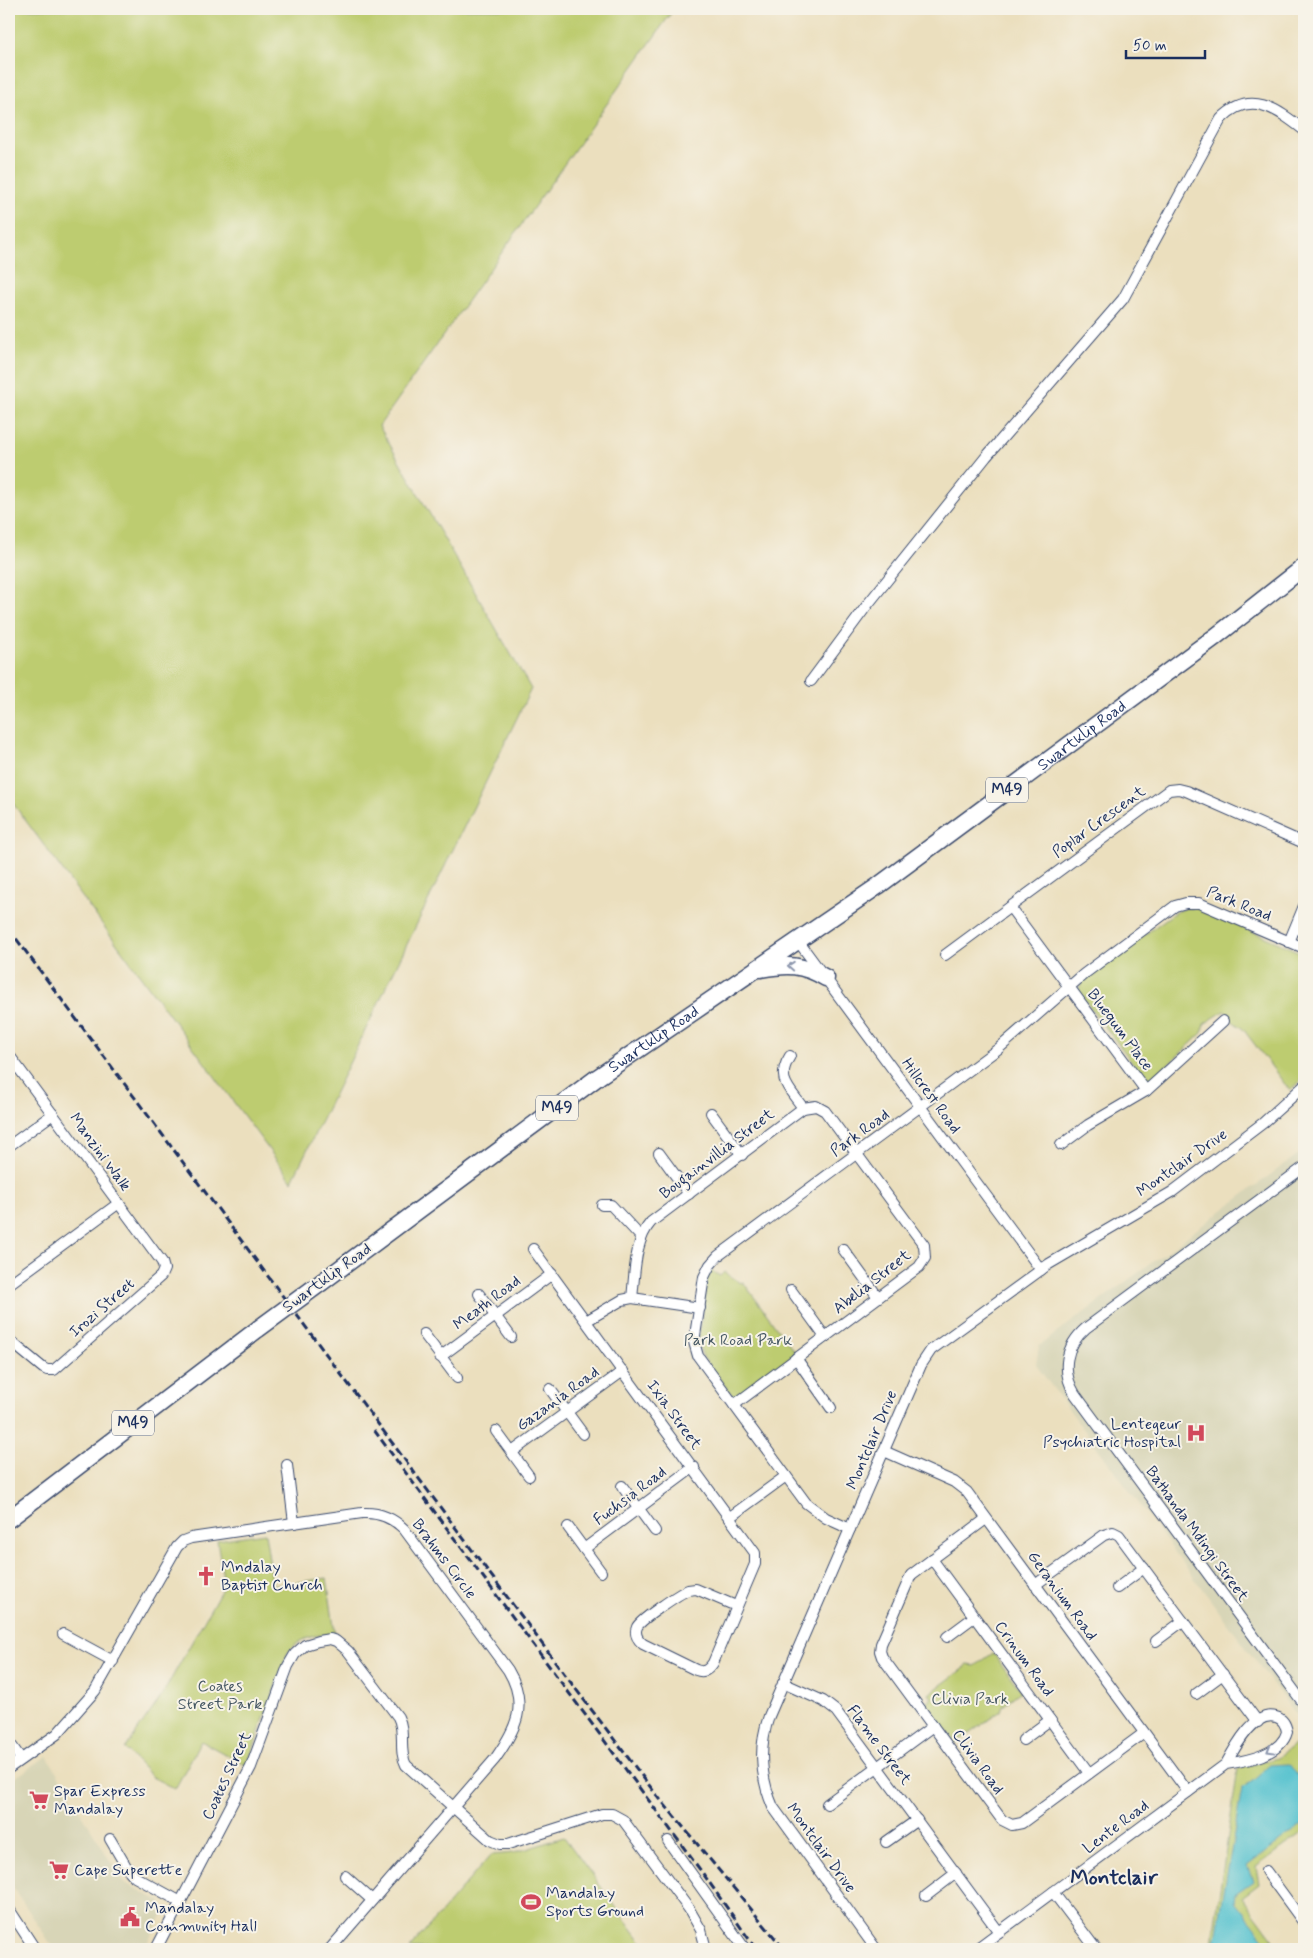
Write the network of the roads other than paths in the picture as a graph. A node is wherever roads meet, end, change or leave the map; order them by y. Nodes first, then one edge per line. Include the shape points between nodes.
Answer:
1 (1304, 130) edge
2 (1304, 567) edge
3 (811, 681) dead end
4 (1304, 842) edge
5 (1304, 906) edge
6 (1010, 907) junction
7 (798, 941) junction
8 (1289, 942) junction
9 (1304, 948) edge
10 (945, 955) dead end
11 (754, 971) junction
12 (826, 978) junction
13 (1069, 987) junction
14 (1222, 1021) dead end
15 (9, 1055) edge
16 (790, 1056) dead end
17 (1304, 1086) edge
18 (1146, 1091) junction
19 (920, 1107) junction
20 (803, 1108) junction
21 (711, 1113) dead end
22 (53, 1114) junction
23 (1061, 1145) dead end
24 (9, 1146) edge
25 (659, 1153) dead end
26 (857, 1154) junction
27 (742, 1155) junction
28 (1304, 1166) edge
29 (689, 1194) junction
30 (119, 1203) junction
31 (602, 1205) dead end
32 (642, 1237) junction
33 (533, 1249) dead end
34 (843, 1249) dead end
35 (164, 1269) joint
36 (1041, 1270) junction
37 (552, 1274) junction
38 (9, 1284) edge
39 (791, 1290) dead end
40 (479, 1294) dead end
41 (632, 1298) junction
42 (878, 1298) junction
43 (700, 1308) junction
44 (496, 1316) junction
45 (586, 1321) junction
46 (424, 1334) dead end
47 (511, 1337) dead end
48 (825, 1337) junction
49 (9, 1340) edge
50 (440, 1357) junction
51 (796, 1358) junction
52 (623, 1371) junction
53 (457, 1378) dead end
54 (550, 1389) dead end
55 (734, 1405) junction
56 (831, 1408) dead end
57 (567, 1412) junction
58 (496, 1431) dead end
59 (583, 1434) dead end
60 (884, 1451) junction
61 (512, 1452) junction
62 (287, 1465) dead end
63 (694, 1467) junction
64 (529, 1476) dead end
65 (786, 1476) junction
66 (622, 1486) dead end
67 (638, 1509) junction
68 (730, 1517) junction
69 (9, 1519) edge
70 (986, 1519) junction
71 (294, 1523) junction
72 (568, 1527) dead end
73 (850, 1529) junction
74 (655, 1531) dead end
75 (584, 1549) junction
76 (932, 1559) junction
77 (1144, 1568) junction
78 (601, 1572) dead end
79 (1035, 1585) junction
80 (1117, 1588) dead end
81 (736, 1606) junction
82 (974, 1617) junction
83 (1183, 1621) junction
84 (63, 1634) dead end
85 (947, 1637) dead end
86 (1156, 1641) dead end
87 (113, 1661) junction
88 (1223, 1674) junction
89 (783, 1683) junction
90 (1196, 1694) dead end
91 (1304, 1704) edge
92 (1050, 1720) junction
93 (1258, 1722) junction
94 (933, 1726) junction
95 (1144, 1733) junction
96 (1023, 1740) dead end
97 (9, 1742) edge
98 (20, 1759) junction
99 (1226, 1764) junction
100 (877, 1767) junction
101 (9, 1768) edge
102 (1089, 1773) junction
103 (1188, 1792) junction
104 (827, 1804) dead end
105 (453, 1808) junction
106 (917, 1820) junction
107 (110, 1839) dead end
108 (668, 1841) dead end
109 (886, 1842) dead end
110 (1266, 1871) dead end
111 (956, 1874) junction
112 (345, 1876) dead end
113 (1054, 1892) junction
114 (926, 1896) dead end
115 (372, 1900) junction
116 (181, 1902) junction
117 (9, 1909) edge
118 (1304, 1923) edge
119 (999, 1932) junction
120 (336, 1947) edge
121 (35, 1949) edge
122 (156, 1949) edge
123 (706, 1949) edge
124 (745, 1949) edge
125 (876, 1949) edge
126 (976, 1949) edge
127 (1096, 1949) edge

1 - 3 street via 1285,115 1259,104 1236,107 1221,119 1122,299 986,457
2 - 7 main road, Swartklip Road / M49 via 1215,637 878,886
4 - 6 street, Poplar Crescent via 1186,791 1169,790
5 - 8 street
6 - 10 street, Poplar Crescent
6 - 13 street
7 - 11 main road, Swartklip Road / M49
7 - 12 street, Hillcrest Road
8 - 9 street, Park Road
8 - 13 street, Park Road via 1205,905 1186,902 1171,909
12 -> 11 main road via 810,969 788,965
11 - 69 main road, Swartklip Road / M49, bridge via 598,1077 258,1329
12 - 19 street, Hillcrest Road
13 - 18 street, Bluegum Place
13 - 19 street, Park Road via 998,1049
14 - 18 street, Bluegum Place
15 - 22 street, Manzini Walk
16 - 20 street via 783,1068 783,1076
17 - 36 street, Montclair Drive via 1264,1123 1172,1192
18 - 23 street, Bluegum Place
19 - 26 street, Park Road
19 - 36 street, Hillcrest Road
20 - 26 street via 816,1106 825,1111
20 - 27 street, Bougainvillia Street
21 - 27 street
22 - 24 street
22 - 30 street, Manzini Walk
25 - 29 street
26 - 42 street, Abelia Street via 926,1249 922,1265
26 - 43 street, Park Road via 718,1256 704,1278
27 - 29 street, Bougainvillia Street
28 - 91 street, Bathanda Mdingi Street via 1086,1328 1074,1340 1066,1364 1068,1380 1075,1394
29 - 32 street, Bougainvillia Street via 651,1222
30 - 35 street, Manzini Walk
30 - 38 street
31 - 32 street via 611,1204
32 - 41 street, Bougainvillia Street
33 - 37 street, Ixia Street
34 - 42 street
35 - 49 street, Irozi Street via 161,1276 51,1371
36 - 60 street, Montclair Drive via 927,1354
37 - 44 street, Meath Road
37 - 45 street, Ixia Street
39 - 48 street
40 - 44 street
41 - 43 street
41 - 45 street via 622,1300
42 - 48 street, Abelia Street
43 - 55 street, Park Road via 694,1342 696,1352
44 - 47 street
44 - 50 street, Meath Road
45 - 52 street, Ixia Street
46 - 50 street
48 - 51 street, Abelia Street
50 - 53 street
51 - 55 street, Abelia Street
51 - 56 street
52 - 57 street, Gazania Road
52 - 63 street, Ixia Street
54 - 57 street
55 - 65 street, Park Road
57 - 59 street
57 - 61 street, Gazania Road
58 - 61 street
60 - 70 street, Geranium Road via 959,1485
60 - 73 street, Montclair Drive
61 - 64 street
62 - 71 street
63 - 67 street, Fuchsia Road
63 - 68 street, Ixia Street
65 - 68 street
65 - 73 street, Park Road via 815,1511
66 - 67 street
67 - 74 street
67 - 75 street, Fuchsia Road
68 - 81 street, Ixia Street via 753,1548 756,1558
70 - 76 street, Clivia Road
70 - 79 street, Geranium Road
71 - 87 street, Brahms Circle via 191,1538 180,1544
71 - 105 street, Brahms Circle via 362,1512 394,1520 404,1529 512,1677 518,1691 519,1707 513,1731 495,1759
72 - 75 street
73 - 89 street, Montclair Drive
75 - 78 street
76 - 82 street, Crinum Road
76 - 94 street, Clivia Road via 909,1578 880,1651
77 - 79 street via 1119,1535 1108,1533
77 - 80 street
77 - 83 street
79 - 95 street, Geranium Road
81 - 81 street, Ixia Street via 696,1589 688,1590 640,1623 637,1637 643,1644 704,1671 713,1663
82 - 85 street, Crinum Road
82 - 92 street, Crinum Road
83 - 86 street
83 - 88 street
84 - 87 street
87 - 98 street, Brahms Circle via 98,1687 65,1726
88 - 90 street
88 - 93 street
89 - 100 street, Flame Street via 832,1707
89 - 125 street, Montclair Drive via 763,1738 762,1771 768,1795 779,1818
92 - 96 street, Crinum Road
92 - 102 street, Crinum Road
93 - 99 street, Lente Road via 1240,1739
93 -> 99 street, Lente Road via 1268,1716 1280,1718 1286,1728 1284,1739 1261,1755
94 - 100 street
94 - 102 street, Clivia Road via 1008,1824 1022,1823
95 - 102 street, Clivia Road
95 - 103 street, Geranium Road
97 - 98 street
98 - 101 street, Brahms Circle
99 - 103 street, Lente Road
100 - 104 street
100 - 106 street, Flame Street
103 - 113 street, Lente Road
105 - 115 street, Brahms Circle
105 - 116 street, Coates Street via 406,1766 398,1717 348,1651 330,1639 305,1645 291,1659 251,1766
105 - 123 street, Coates Street via 490,1840 500,1844 602,1814 619,1817 689,1909
106 - 109 street
106 - 111 street, Flame Street
107 - 116 street via 135,1877
108 - 124 street
110 - 118 street
111 - 114 street
111 - 119 street, Flame Street
112 - 115 street
113 - 119 street, Lente Road
113 - 127 street
115 - 120 street, Brahms Circle
116 - 122 street, Coates Street
117 - 121 street
119 - 126 street, Lente Road

